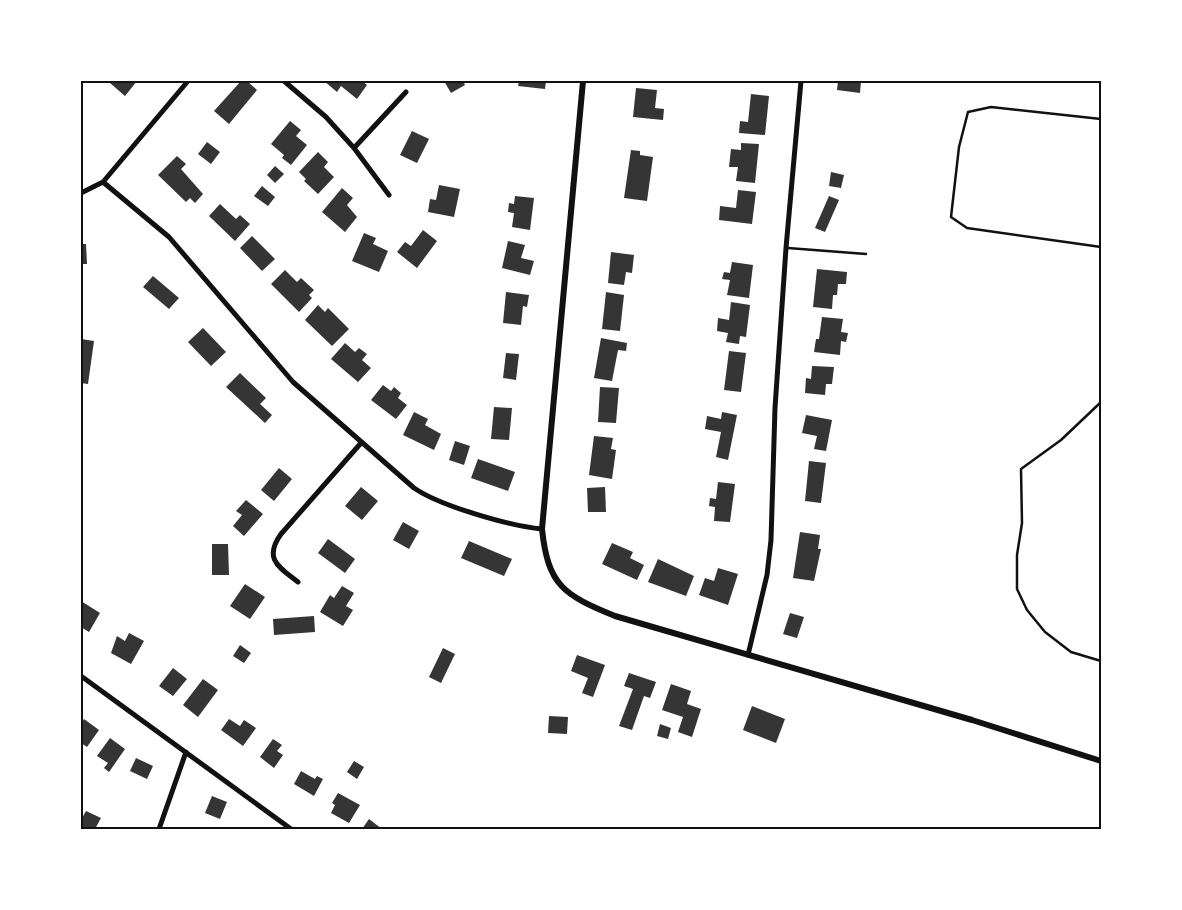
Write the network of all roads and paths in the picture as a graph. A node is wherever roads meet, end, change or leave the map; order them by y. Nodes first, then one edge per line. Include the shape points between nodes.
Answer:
1 (188, 81) edge
2 (284, 81) edge
3 (583, 81) edge
4 (801, 81) edge
5 (406, 92) dead end
6 (1101, 119) edge
7 (354, 148) junction
8 (102, 182) junction
9 (81, 194) edge
10 (389, 195) dead end
11 (1101, 247) edge
12 (786, 248) junction
13 (866, 254) dead end
14 (1101, 395) edge
15 (361, 443) junction
16 (542, 529) junction
17 (298, 582) dead end
18 (748, 655) junction
19 (1101, 661) edge
20 (81, 676) edge
21 (186, 752) junction
22 (1101, 761) edge
23 (159, 829) edge
24 (291, 829) edge

1 - 8 street
2 - 7 street via 326,117
3 - 16 street
4 - 12 street
5 - 7 street
6 - 11 lane via 991,107 968,112 959,147 951,216 967,228
7 - 10 street
8 - 9 street
8 - 15 street via 169,237 293,382
12 - 13 lane
12 - 18 street via 775,408 771,540 767,575
14 - 19 lane via 1100,403 1061,440 1021,469 1022,523 1017,555 1017,589 1027,610 1045,632 1072,652
15 - 16 street via 426,496 451,506
15 - 17 street via 273,547 273,559
16 - 18 street via 551,573 570,594 615,616
18 - 22 street
20 - 21 street
21 - 23 street
21 - 24 street

